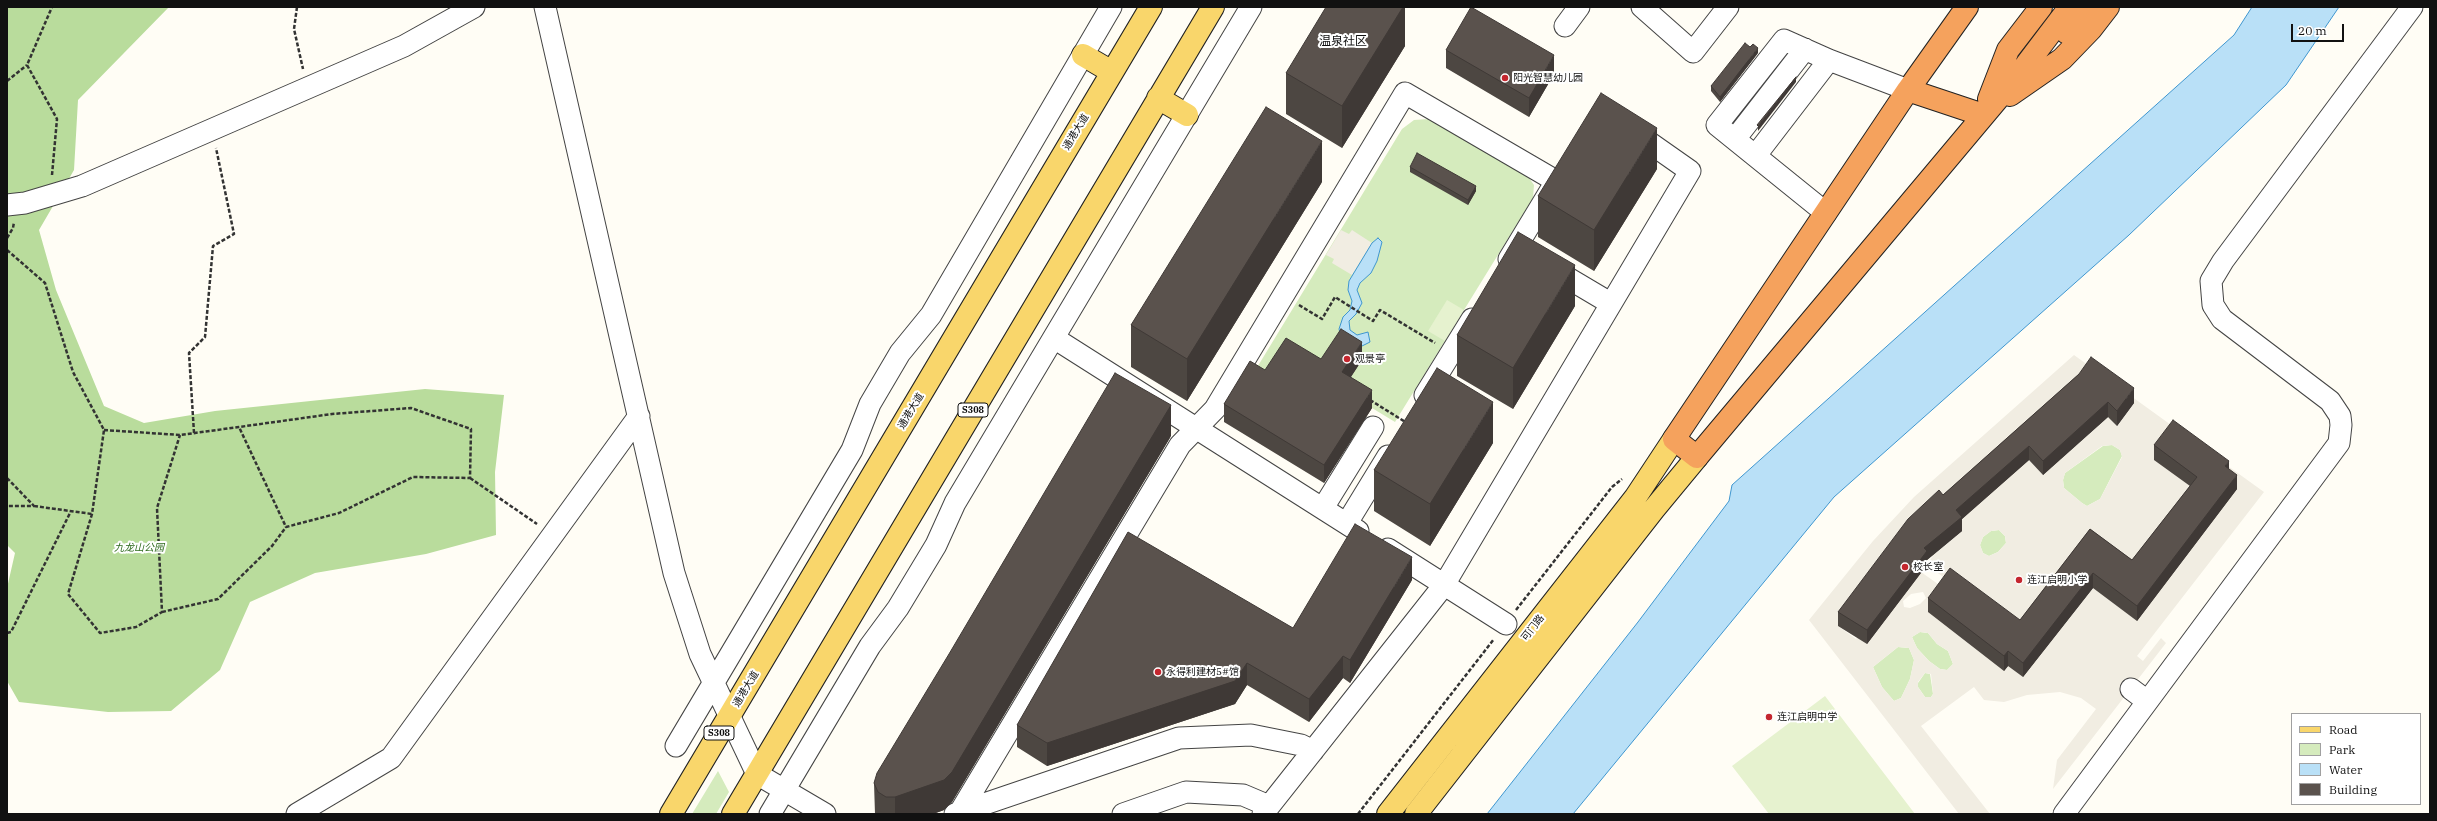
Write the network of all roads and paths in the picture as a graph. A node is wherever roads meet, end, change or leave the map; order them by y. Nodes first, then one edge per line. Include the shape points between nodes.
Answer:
1 (52, 7) edge
2 (296, 7) edge
3 (474, 7) edge
4 (545, 7) edge
5 (1111, 7) edge
6 (1151, 7) edge
7 (1213, 7) edge
8 (1251, 7) edge
9 (1579, 7) edge
10 (1642, 7) edge
11 (1728, 7) edge
12 (1967, 7) edge
13 (2040, 7) edge
14 (2055, 7) edge
15 (2070, 7) edge
16 (2088, 7) edge
17 (2108, 7) edge
18 (2412, 7) edge
19 (1565, 26) dead end
20 (1083, 55) junction
21 (1828, 60) junction
22 (27, 65) junction
23 (1112, 72) junction
24 (7, 81) edge
25 (308, 87) junction
26 (1908, 90) junction
27 (1158, 98) junction
28 (1187, 115) junction
29 (1983, 115) junction
30 (1620, 121) edge
31 (212, 128) junction
32 (1756, 155) junction
33 (1568, 161) edge
34 (1556, 181) junction
35 (47, 197) junction
36 (7, 205) edge
37 (1826, 213) junction
38 (1516, 247) junction
39 (7, 250) edge
40 (1500, 274) edge
41 (1283, 296) junction
42 (1484, 300) edge
43 (1610, 303) junction
44 (1054, 338) junction
45 (1451, 353) junction
46 (1368, 399) edge
47 (639, 416) junction
48 (239, 427) junction
49 (1373, 427) dead end
50 (1196, 428) junction
51 (104, 430) junction
52 (1404, 430) junction
53 (194, 433) junction
54 (180, 435) junction
55 (1674, 440) junction
56 (1697, 457) junction
57 (7, 478) edge
58 (470, 478) junction
59 (7, 506) edge
60 (34, 506) junction
61 (1322, 508) junction
62 (71, 511) junction
63 (92, 514) junction
64 (1347, 523) junction
65 (286, 527) junction
66 (552, 536) junction
67 (1444, 585) junction
68 (162, 612) junction
69 (1506, 624) dead end
70 (7, 633) edge
71 (714, 683) junction
72 (730, 716) junction
73 (676, 746) dead end
74 (1313, 751) junction
75 (757, 774) junction
76 (785, 790) junction
77 (670, 810) edge
78 (1266, 810) edge
79 (958, 813) edge
80 (297, 814) edge
81 (733, 814) edge
82 (770, 814) edge
83 (825, 814) edge
84 (1123, 814) edge
85 (1388, 814) edge
86 (1416, 814) edge
87 (2064, 814) edge

1 - 22 path
2 - 25 path via 294,29
3 - 25 street via 404,46
4 - 47 street
5 - 20 street
6 - 23 main road, 通港大道 / S308
7 - 27 main road, S308
8 - 28 street
9 - 19 street
10 - 11 street via 1693,52
12 - 26 highway
13 - 29 highway via 2008,50
14 - 29 highway via 2018,55
15 - 29 highway
16 - 29 highway via 2042,65
17 - 29 highway via 2062,59
18 - 87 street via 2223,261 2212,281 2211,296 2217,313 2330,401 2340,416 2341,435 2335,451 2139,695
20 - 23 main road
20 - 71 street via 931,315 900,353 870,404 852,450
21 - 26 street
21 - 32 street
21 - 32 street via 1784,40 1717,125
22 - 24 path
22 - 35 path via 57,119 54,166
23 - 72 main road, 通港大道 / S308
25 - 31 street
26 - 29 highway
26 - 37 highway
27 - 28 main road
27 - 75 main road, S308
28 - 44 street
29 - 56 highway
30 - 43 street via 1690,172
31 - 35 street via 82,186
31 - 53 path via 234,234 213,246 205,336 189,353
32 - 37 street
33 - 34 street
34 - 38 street
34 - 41 street via 1405,93 1327,238
35 - 36 street
37 - 55 highway
38 - 40 street
38 - 43 street
39 - 51 path via 45,283 73,372
41 - 45 path via 1322,319 1335,297 1372,321 1380,310
41 - 50 street via 1215,409
42 - 45 street
43 - 67 street
44 - 50 street
44 - 76 street via 955,503 936,545 898,608 870,646
45 - 52 street
46 - 52 path
47 - 66 street
47 - 71 street via 674,573 700,654
48 - 53 path
48 - 58 path via 332,414 410,408 471,428
48 - 65 path
49 - 61 street
50 - 61 street
50 - 79 street via 1180,445
51 - 54 path
51 - 63 path
52 - 64 street
53 - 54 path
54 - 68 path via 157,508
55 - 56 highway
55 - 85 main road, 可门路 via 1635,498
56 - 86 main road
57 - 60 path
58 - 65 path via 413,477 339,514
58 - 66 path via 514,506
59 - 60 path
60 - 62 path
61 - 64 street
62 - 63 path
62 - 70 path via 11,632
63 - 68 path via 68,594 100,633 136,627
64 - 67 street
65 - 68 path via 272,546 218,599
66 - 80 street via 391,758
67 - 69 street
67 - 74 street
71 - 72 street
71 - 73 street
72 - 75 street
72 - 77 main road, 通港大道 / S308
74 - 78 street
74 - 79 street via 1301,745 1251,735 1179,738
75 - 76 street
75 - 81 main road, S308
76 - 82 street
76 - 83 street
78 - 84 street via 1243,795 1186,792

